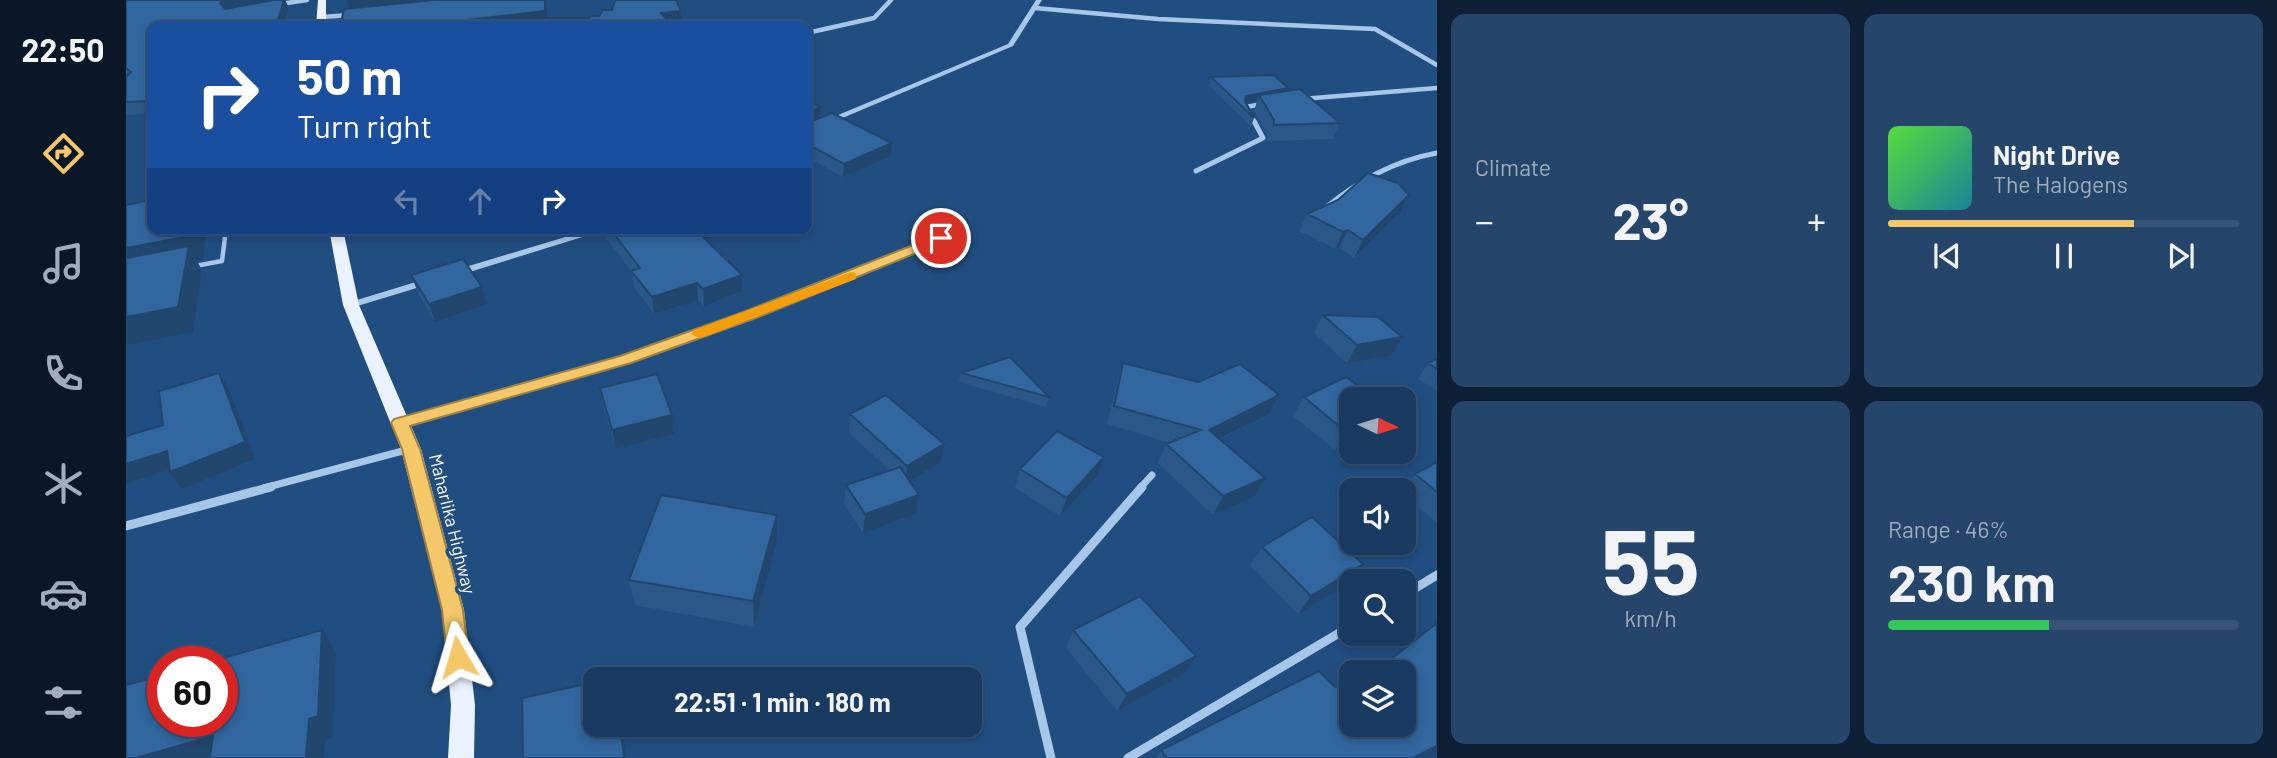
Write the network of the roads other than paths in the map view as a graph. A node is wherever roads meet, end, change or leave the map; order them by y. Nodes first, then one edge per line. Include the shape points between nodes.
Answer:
1 (307, 0) edge
2 (322, 0) edge
3 (891, 0) edge
4 (1037, 4) edge
5 (268, 6) edge
6 (362, 14) edge
7 (321, 21) edge
8 (326, 21) edge
9 (812, 32) edge
10 (1437, 65) edge
11 (1437, 88) edge
12 (1296, 99) edge
13 (1271, 103) edge
14 (812, 129) edge
15 (1437, 153) edge
16 (1196, 171) dead end
17 (1316, 216) edge
18 (225, 235) edge
19 (337, 235) edge
20 (583, 235) edge
21 (941, 238) dead end
22 (186, 268) edge
23 (351, 304) junction
24 (400, 423) junction
25 (411, 449) junction
26 (1152, 475) dead end
27 (126, 526) edge
28 (1437, 575) edge
29 (1416, 588) edge
30 (1339, 633) edge
31 (461, 758) edge
32 (1051, 758) edge
33 (1129, 758) edge

1 - 5 street
2 - 7 main road
3 - 9 street via 874,18
4 - 10 street via 1158,19 1375,29
4 - 14 street via 1011,45
6 - 8 street
11 - 12 street
13 - 16 street via 1245,107 1263,138
15 - 17 street via 1383,168 1349,187
18 - 22 lane via 222,261
19 - 23 main road, Maharlika Highway
20 - 23 street
21 - 24 street via 625,359
23 - 24 main road, Maharlika Highway
24 - 25 main road, Maharlika Highway
25 - 27 street
25 - 31 main road, Maharlika Highway via 453,610 463,705
26 - 32 street via 1020,627
28 - 29 street
30 - 33 street

